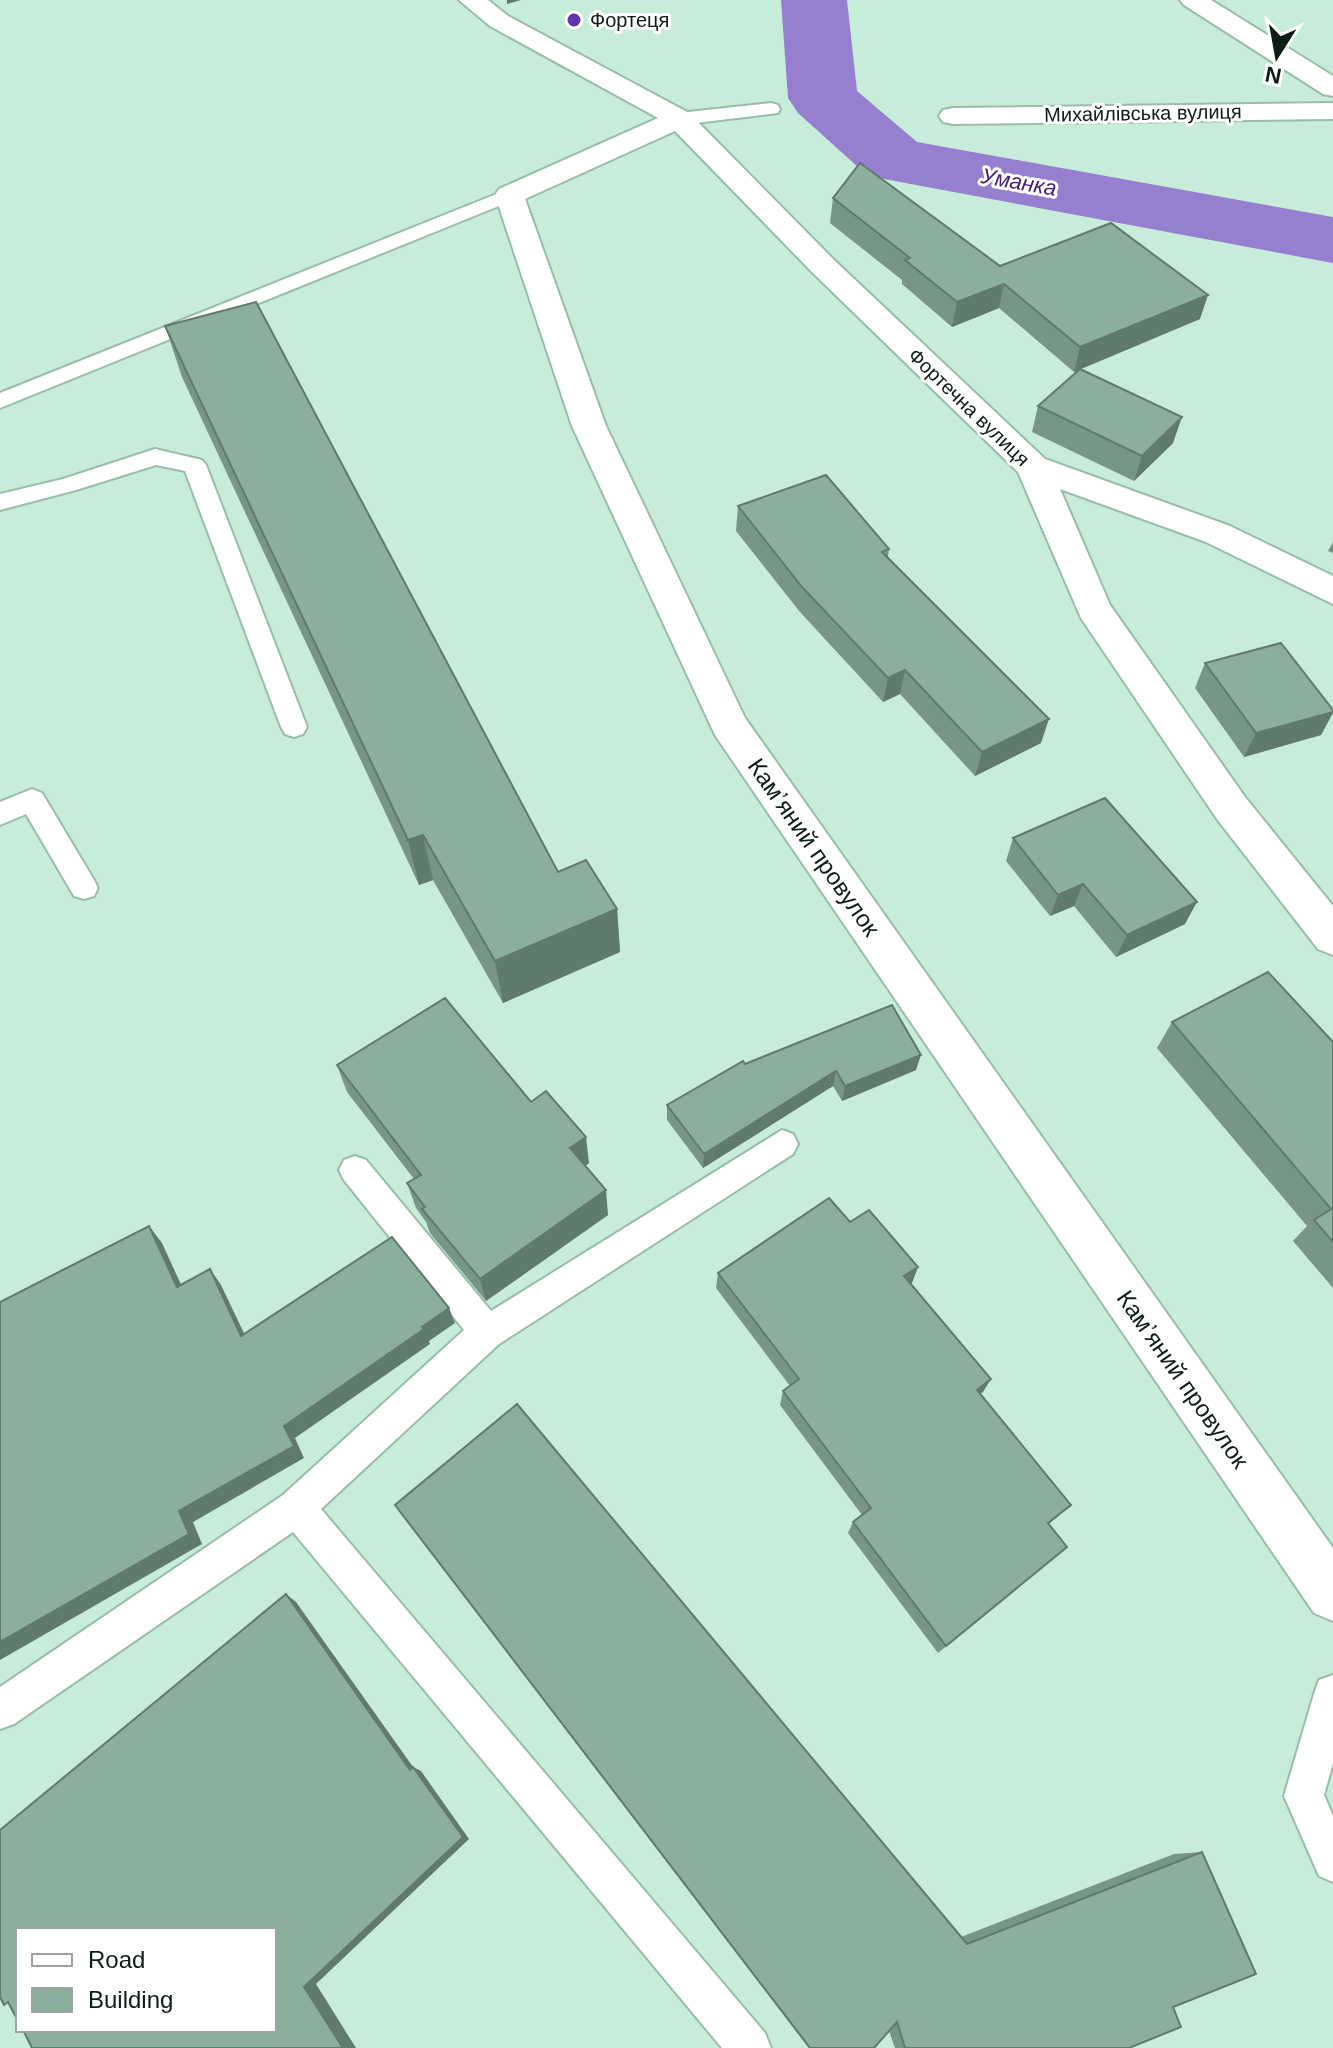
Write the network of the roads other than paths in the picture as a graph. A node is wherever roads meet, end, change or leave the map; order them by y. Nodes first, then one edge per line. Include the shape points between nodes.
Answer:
1 (472, 0) edge
2 (1193, 0) edge
3 (1333, 88) edge
4 (771, 109) dead end
5 (1333, 111) edge
6 (953, 116) dead end
7 (679, 119) junction
8 (509, 195) junction
9 (0, 401) edge
10 (1033, 467) junction
11 (0, 502) edge
12 (1333, 591) edge
13 (294, 727) dead end
14 (0, 814) edge
15 (84, 888) dead end
16 (1333, 937) edge
17 (782, 1144) dead end
18 (355, 1170) dead end
19 (487, 1332) junction
20 (296, 1508) junction
21 (1333, 1594) edge
22 (1333, 1694) edge
23 (0, 1710) edge
24 (1333, 1862) edge
25 (750, 2048) edge

1 - 7 street, Фортечна вулиця via 499,21
2 - 3 street
4 - 7 lane
5 - 6 street, Михайлівська вулиця
7 - 8 street
7 - 10 street, Фортечна вулиця
8 - 9 lane
8 - 21 street, Камʼяний провулок via 589,426 729,725
10 - 12 street via 1218,534
10 - 16 street, Фортечна вулиця via 1094,609 1231,808
11 - 13 lane via 155,457 194,465
14 - 15 lane via 32,800
17 - 19 lane
18 - 19 lane
19 - 20 lane
20 - 23 lane
20 - 25 lane
22 - 24 lane via 1304,1796

